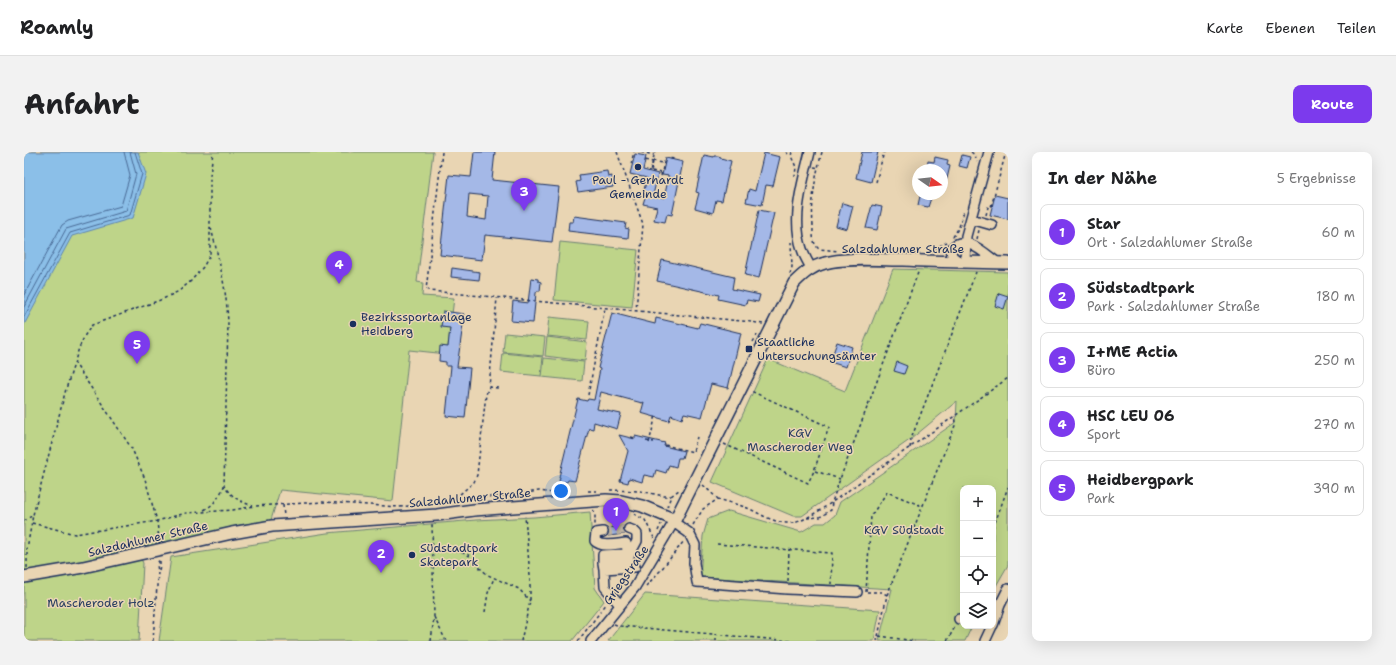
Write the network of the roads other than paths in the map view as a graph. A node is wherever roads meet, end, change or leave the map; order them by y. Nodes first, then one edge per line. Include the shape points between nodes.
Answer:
1 (810, 152) edge
2 (989, 152) edge
3 (971, 219) junction
4 (988, 224) road end
5 (966, 242) junction
6 (962, 262) junction
7 (1003, 263) edge
8 (812, 268) junction
9 (674, 522) junction
10 (629, 529) dead end
11 (599, 534) road end
12 (628, 558) junction
13 (604, 566) junction
14 (635, 566) junction
15 (644, 572) junction
16 (26, 576) edge
17 (1008, 589) edge
18 (861, 592) road end
19 (620, 605) junction
20 (996, 615) edge
21 (990, 629) edge
22 (591, 641) edge
23 (984, 641) edge

1 - 8 street via 799,204 798,226 802,249
2 - 3 street
3 - 4 street
3 - 5 street
5 - 6 street
5 - 6 street via 954,244 950,250 952,256
5 - 7 street
6 - 7 main road, Salzdahlumer Straße
6 - 8 main road, Salzdahlumer Straße via 876,259 839,261
8 - 9 main road, Salzdahlumer Straße via 794,283
9 - 15 street, Griegstraße
9 - 16 main road, Salzdahlumer Straße via 642,506 613,500 284,525 250,529 83,567
9 - 18 street via 689,533 694,545 697,582
10 - 12 street via 637,534 637,541
11 - 12 street via 594,539 598,543 626,543
12 - 13 street via 624,554 603,555
12 - 14 street
13 - 14 street
13 - 19 street via 605,587
14 - 15 street
15 - 19 street, Griegstraße
17 - 20 street
19 - 22 street, Griegstraße
21 - 23 street

